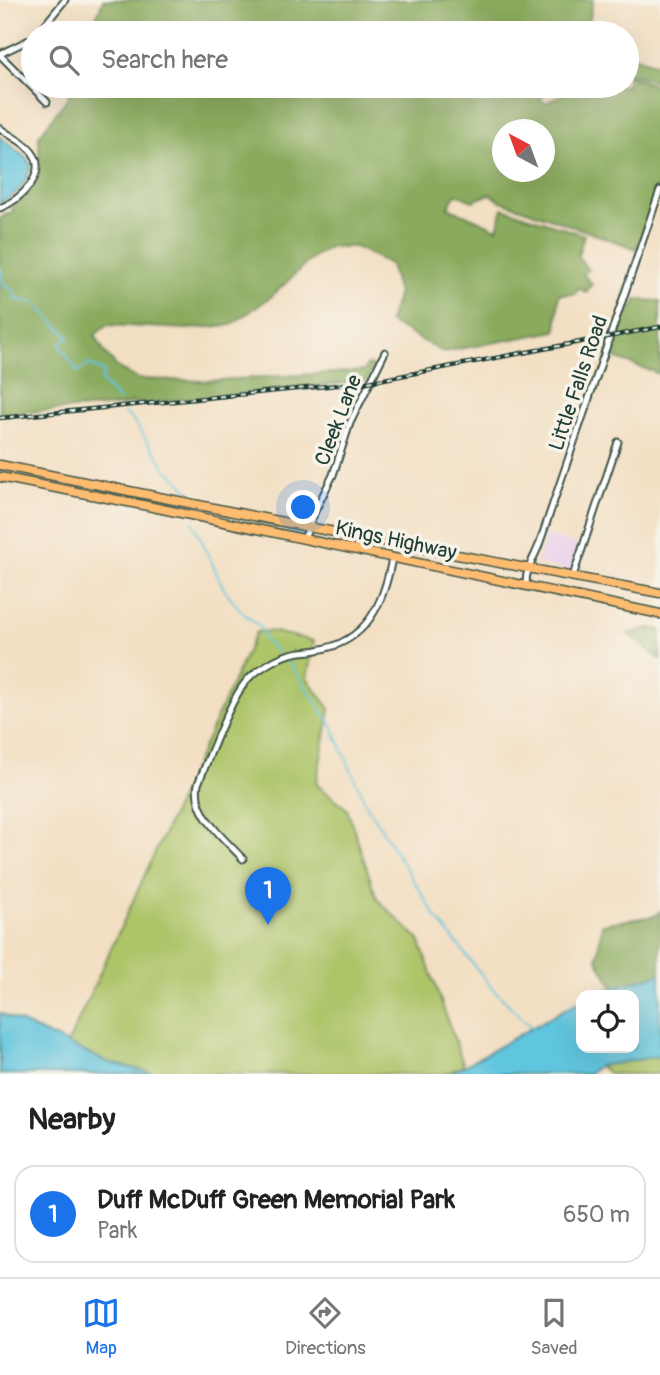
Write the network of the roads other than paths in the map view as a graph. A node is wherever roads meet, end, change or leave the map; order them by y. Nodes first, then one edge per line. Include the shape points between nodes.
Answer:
1 (65, 0) edge
2 (48, 21) edge
3 (21, 44) edge
4 (0, 55) edge
5 (21, 76) edge
6 (43, 98) edge
7 (47, 102) dead end
8 (0, 128) edge
9 (660, 190) edge
10 (0, 208) edge
11 (384, 352) dead end
12 (618, 442) dead end
13 (0, 465) edge
14 (27, 469) junction
15 (0, 477) edge
16 (24, 482) junction
17 (308, 527) junction
18 (304, 539) junction
19 (392, 557) junction
20 (530, 568) junction
21 (573, 576) junction
22 (527, 586) junction
23 (660, 593) edge
24 (660, 614) edge
25 (243, 859) dead end

1 - 2 street
3 - 4 street
4 - 5 street
6 - 7 street
8 - 10 street via 31,150 36,162 24,192
9 - 20 street, Little Falls Road
11 - 17 street, Cleek Lane
12 - 21 street
13 - 14 highway, Kings Highway
14 - 16 highway
14 - 17 highway, Kings Highway
15 - 16 highway, Kings Highway
16 - 18 highway, Kings Highway
17 - 18 street, Cleek Lane
17 - 20 highway, Kings Highway
18 - 19 highway, Kings Highway
19 - 22 highway, Kings Highway
19 - 25 street via 382,600 359,630 333,646 283,656 254,674 237,695 197,794 211,822
20 - 21 highway, Kings Highway
20 - 22 street, Little Falls Road
21 - 23 highway, Kings Highway
22 - 24 highway, Kings Highway

